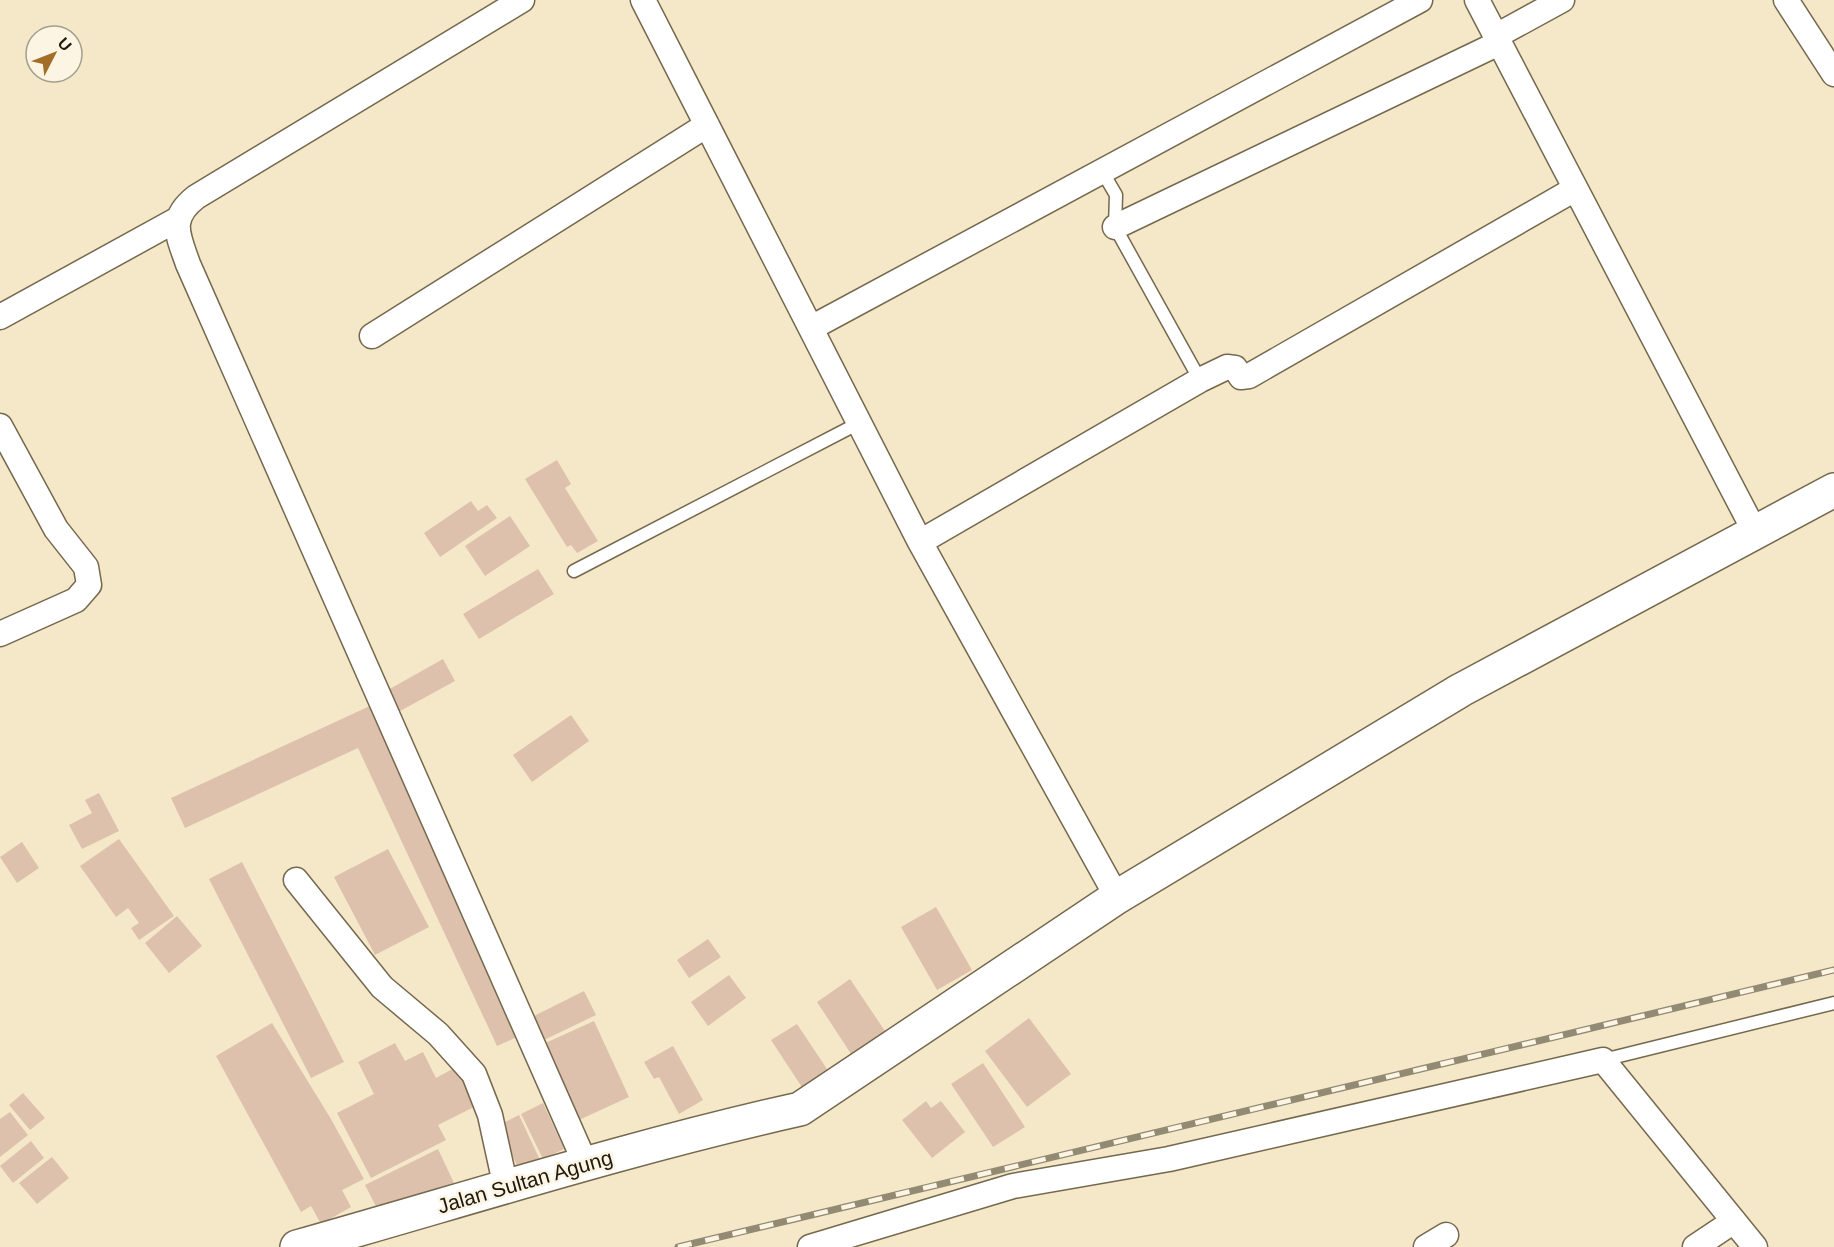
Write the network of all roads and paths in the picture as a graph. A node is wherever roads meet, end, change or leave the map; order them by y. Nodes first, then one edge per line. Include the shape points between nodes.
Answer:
1 (522, 0) edge
2 (643, 0) edge
3 (1420, 0) edge
4 (1477, 0) edge
5 (1562, 0) edge
6 (1786, 0) edge
7 (1497, 40) junction
8 (1834, 74) edge
9 (706, 125) junction
10 (1102, 171) junction
11 (1575, 189) junction
12 (178, 219) junction
13 (1115, 228) junction
14 (0, 317) edge
15 (810, 328) junction
16 (372, 336) dead end
17 (1200, 380) junction
18 (859, 423) junction
19 (0, 426) edge
20 (1834, 490) edge
21 (1755, 532) junction
22 (920, 542) junction
23 (574, 571) dead end
24 (0, 634) edge
25 (296, 880) dead end
26 (1117, 897) junction
27 (1834, 1003) edge
28 (1603, 1060) junction
29 (586, 1165) junction
30 (506, 1188) junction
31 (1734, 1221) junction
32 (297, 1247) edge
33 (810, 1247) edge
34 (1695, 1247) edge
35 (1755, 1247) edge

1 - 12 street via 196,197
2 - 9 street
3 - 10 street
4 - 7 street
5 - 7 street
6 - 8 street
7 - 11 street
7 - 13 street
9 - 15 street
9 - 16 street
10 - 13 lane via 1116,195
10 - 15 street
11 - 17 street via 1249,376 1241,377 1235,368 1227,367
11 - 21 street
12 - 14 street
12 - 29 street via 177,232 188,264
13 - 17 lane
15 - 18 street
17 - 22 street
18 - 22 street
18 - 23 lane
19 - 24 street via 56,529 86,567 88,585 76,600
20 - 21 street, Jalan Sultan Agung
21 - 26 street, Jalan Sultan Agung via 1461,690
22 - 26 street
25 - 30 street via 382,987 438,1034 474,1074 490,1115
26 - 29 street, Jalan Sultan Agung via 800,1109
27 - 28 lane
28 - 31 street
28 - 33 street via 1169,1159 1012,1186
29 - 30 street, Jalan Sultan Agung
30 - 32 street, Jalan Sultan Agung
31 - 34 street
31 - 35 street

